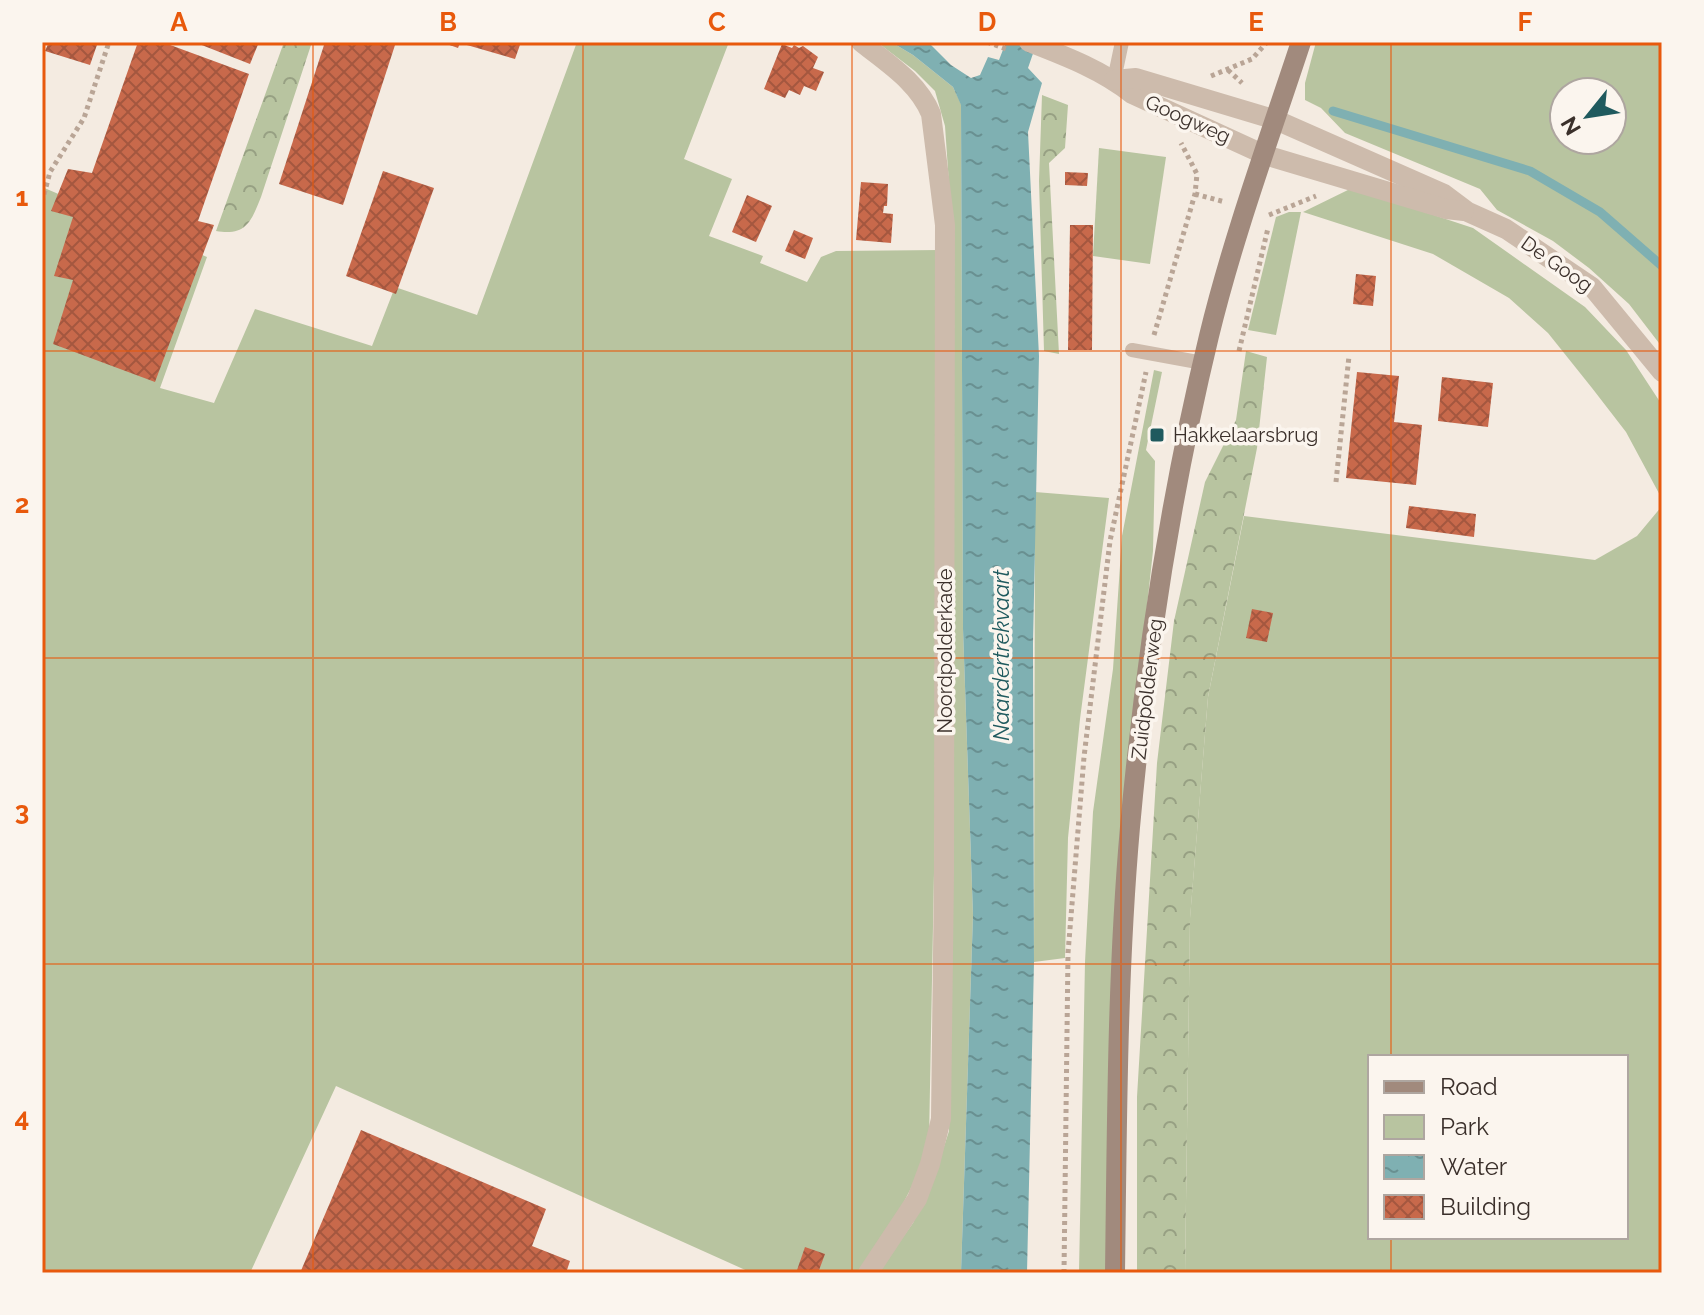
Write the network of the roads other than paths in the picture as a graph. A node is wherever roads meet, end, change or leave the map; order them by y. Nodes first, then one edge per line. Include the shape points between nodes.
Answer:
1 (861, 42) edge
2 (1029, 42) edge
3 (1122, 42) edge
4 (1301, 42) edge
5 (1114, 80) junction
6 (1276, 120) junction
7 (1265, 155) junction
8 (1468, 212) junction
9 (1132, 350) dead end
10 (1203, 363) junction
11 (1662, 372) edge
12 (868, 1273) edge
13 (1115, 1273) edge

1 - 12 street, Noordpolderkade via 925,97 945,225 941,1119 917,1199
2 - 5 street, Googweg
3 - 5 lane
4 - 6 main road, Zuidpolderweg
5 - 6 street, Googweg via 1136,78
5 - 7 street, Googweg via 1132,94
6 - 7 main road, Zuidpolderweg
6 - 8 street, De Goog via 1444,194
7 - 8 street, De Goog
7 - 10 main road, Zuidpolderweg
8 - 11 street, De Goog via 1506,229 1592,287
9 - 10 lane
10 - 13 main road, Zuidpolderweg via 1165,559 1131,815 1120,1007

